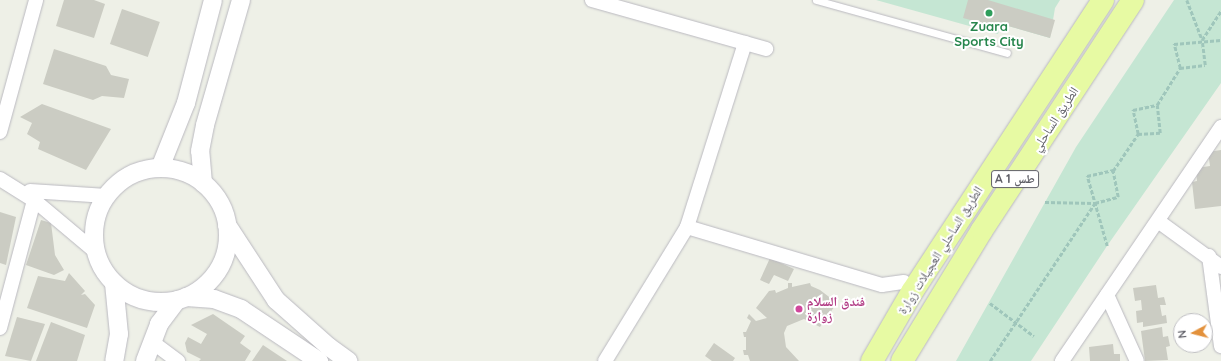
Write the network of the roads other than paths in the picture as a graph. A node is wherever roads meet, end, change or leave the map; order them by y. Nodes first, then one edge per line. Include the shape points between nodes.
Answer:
1 (36, 0) edge
2 (213, 0) edge
3 (241, 0) edge
4 (592, 0) edge
5 (816, 0) edge
6 (1103, 0) edge
7 (1133, 0) edge
8 (745, 43) junction
9 (766, 49) dead end
10 (1007, 53) dead end
11 (1221, 127) edge
12 (0, 132) edge
13 (160, 168) junction
14 (0, 179) edge
15 (203, 183) junction
16 (36, 196) junction
17 (107, 196) junction
18 (1158, 221) junction
19 (227, 225) junction
20 (688, 227) junction
21 (96, 252) junction
22 (1209, 256) junction
23 (1221, 267) edge
24 (904, 282) dead end
25 (114, 283) junction
26 (1107, 295) junction
27 (181, 299) junction
28 (0, 328) edge
29 (151, 341) junction
30 (1221, 346) edge
31 (114, 361) edge
32 (145, 361) edge
33 (178, 361) edge
34 (319, 361) edge
35 (348, 361) edge
36 (605, 361) edge
37 (872, 361) edge
38 (902, 361) edge
39 (1062, 361) edge
40 (1137, 361) edge

1 - 12 street
2 - 13 street via 186,103
3 - 15 street via 205,125 200,152
4 - 8 street
5 - 10 lane
6 - 37 highway, الطريق الساحلي العجيلات زوارة / A 1 طس via 916,285
7 - 38 highway, الطريق الساحلي / A 1 طس via 982,230
8 - 9 street
8 - 20 street
11 - 18 street
13 - 15 street via 183,172
13 - 17 street via 147,169 124,179
14 - 16 street
15 - 19 street via 219,202
16 - 17 street
16 - 21 street
16 - 28 street
17 - 21 street via 98,213 95,226
18 - 22 street
18 - 26 street
19 - 27 street via 225,254 219,268 205,285
19 - 35 street via 276,300 329,348
20 - 24 street via 882,285
20 - 36 street
21 - 25 street
22 - 23 street
22 - 30 street
25 - 27 street via 127,293 143,300 160,302
25 - 31 street via 119,334
26 - 39 street
26 - 40 street
27 - 29 street via 159,324
27 - 34 street via 214,299 241,309
29 - 32 street
29 - 33 street

